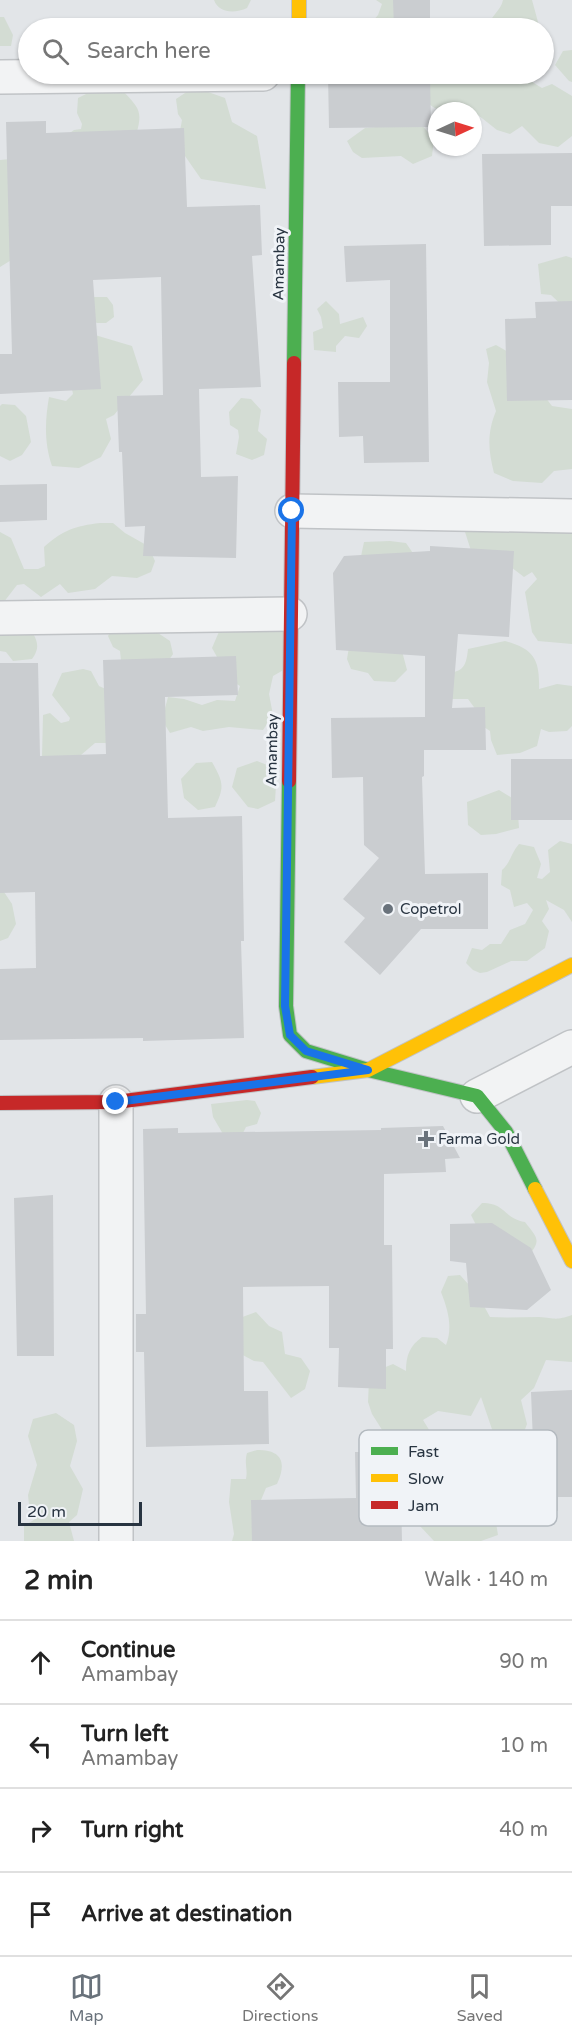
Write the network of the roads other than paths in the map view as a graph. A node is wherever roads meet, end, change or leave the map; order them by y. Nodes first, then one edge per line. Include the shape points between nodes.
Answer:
1 (299, 0) edge
2 (299, 18) edge
3 (0, 77) edge
4 (18, 77) edge
5 (298, 84) edge
6 (292, 511) junction
7 (572, 516) edge
8 (290, 614) junction
9 (0, 618) edge
10 (572, 965) edge
11 (572, 1047) edge
12 (368, 1070) junction
13 (477, 1096) junction
14 (116, 1102) junction
15 (0, 1103) edge
16 (572, 1261) edge
17 (116, 1541) edge

1 - 2 street
3 - 4 street
5 - 6 street, Amambay
6 - 7 street
6 - 8 street, Amambay
8 - 9 street
8 - 12 street, Amambay via 285,1006 290,1035 306,1051
10 - 12 street
11 - 13 street
12 - 13 street, Amambay
12 - 14 street
13 - 16 street via 506,1132
14 - 15 street
14 - 17 street

